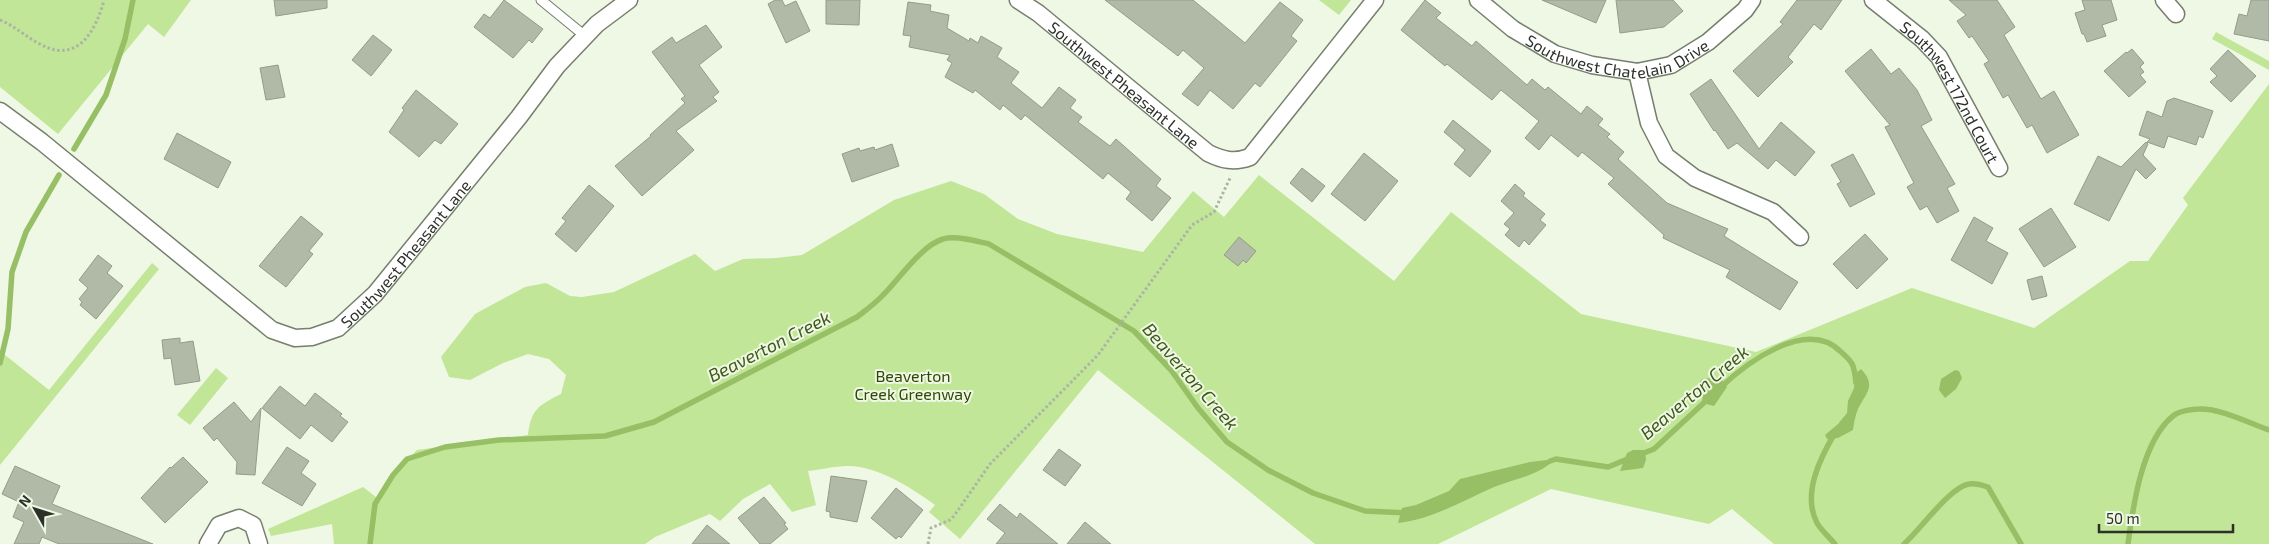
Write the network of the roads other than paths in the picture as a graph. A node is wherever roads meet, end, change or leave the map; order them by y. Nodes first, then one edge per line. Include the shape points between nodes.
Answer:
1 (541, 0) edge
2 (1018, 0) edge
3 (1375, 0) edge
4 (1478, 0) edge
5 (1752, 0) edge
6 (1873, 0) edge
7 (2164, 0) edge
8 (625, 1) edge
9 (2176, 14) dead end
10 (586, 36) junction
11 (1637, 72) junction
12 (0, 111) edge
13 (1999, 168) dead end
14 (1800, 237) dead end
15 (208, 544) edge
16 (259, 544) edge

1 - 10 lane
2 - 3 street, Southwest Pheasant Lane via 1208,153 1235,161 1250,157
4 - 11 street, Southwest Chatelain Drive via 1513,28 1554,54 1592,65
5 - 11 street, Southwest Chatelain Drive via 1708,42 1671,65
6 - 13 street, Southwest 172nd Court via 1922,39 1939,57
7 - 9 street
8 - 10 street, Southwest Pheasant Lane
10 - 12 street, Southwest Pheasant Lane via 557,66 375,294 338,328 312,337 295,338 272,330
11 - 14 street via 1649,123 1666,156 1695,178 1773,212
15 - 16 street via 220,525 238,518 253,525

